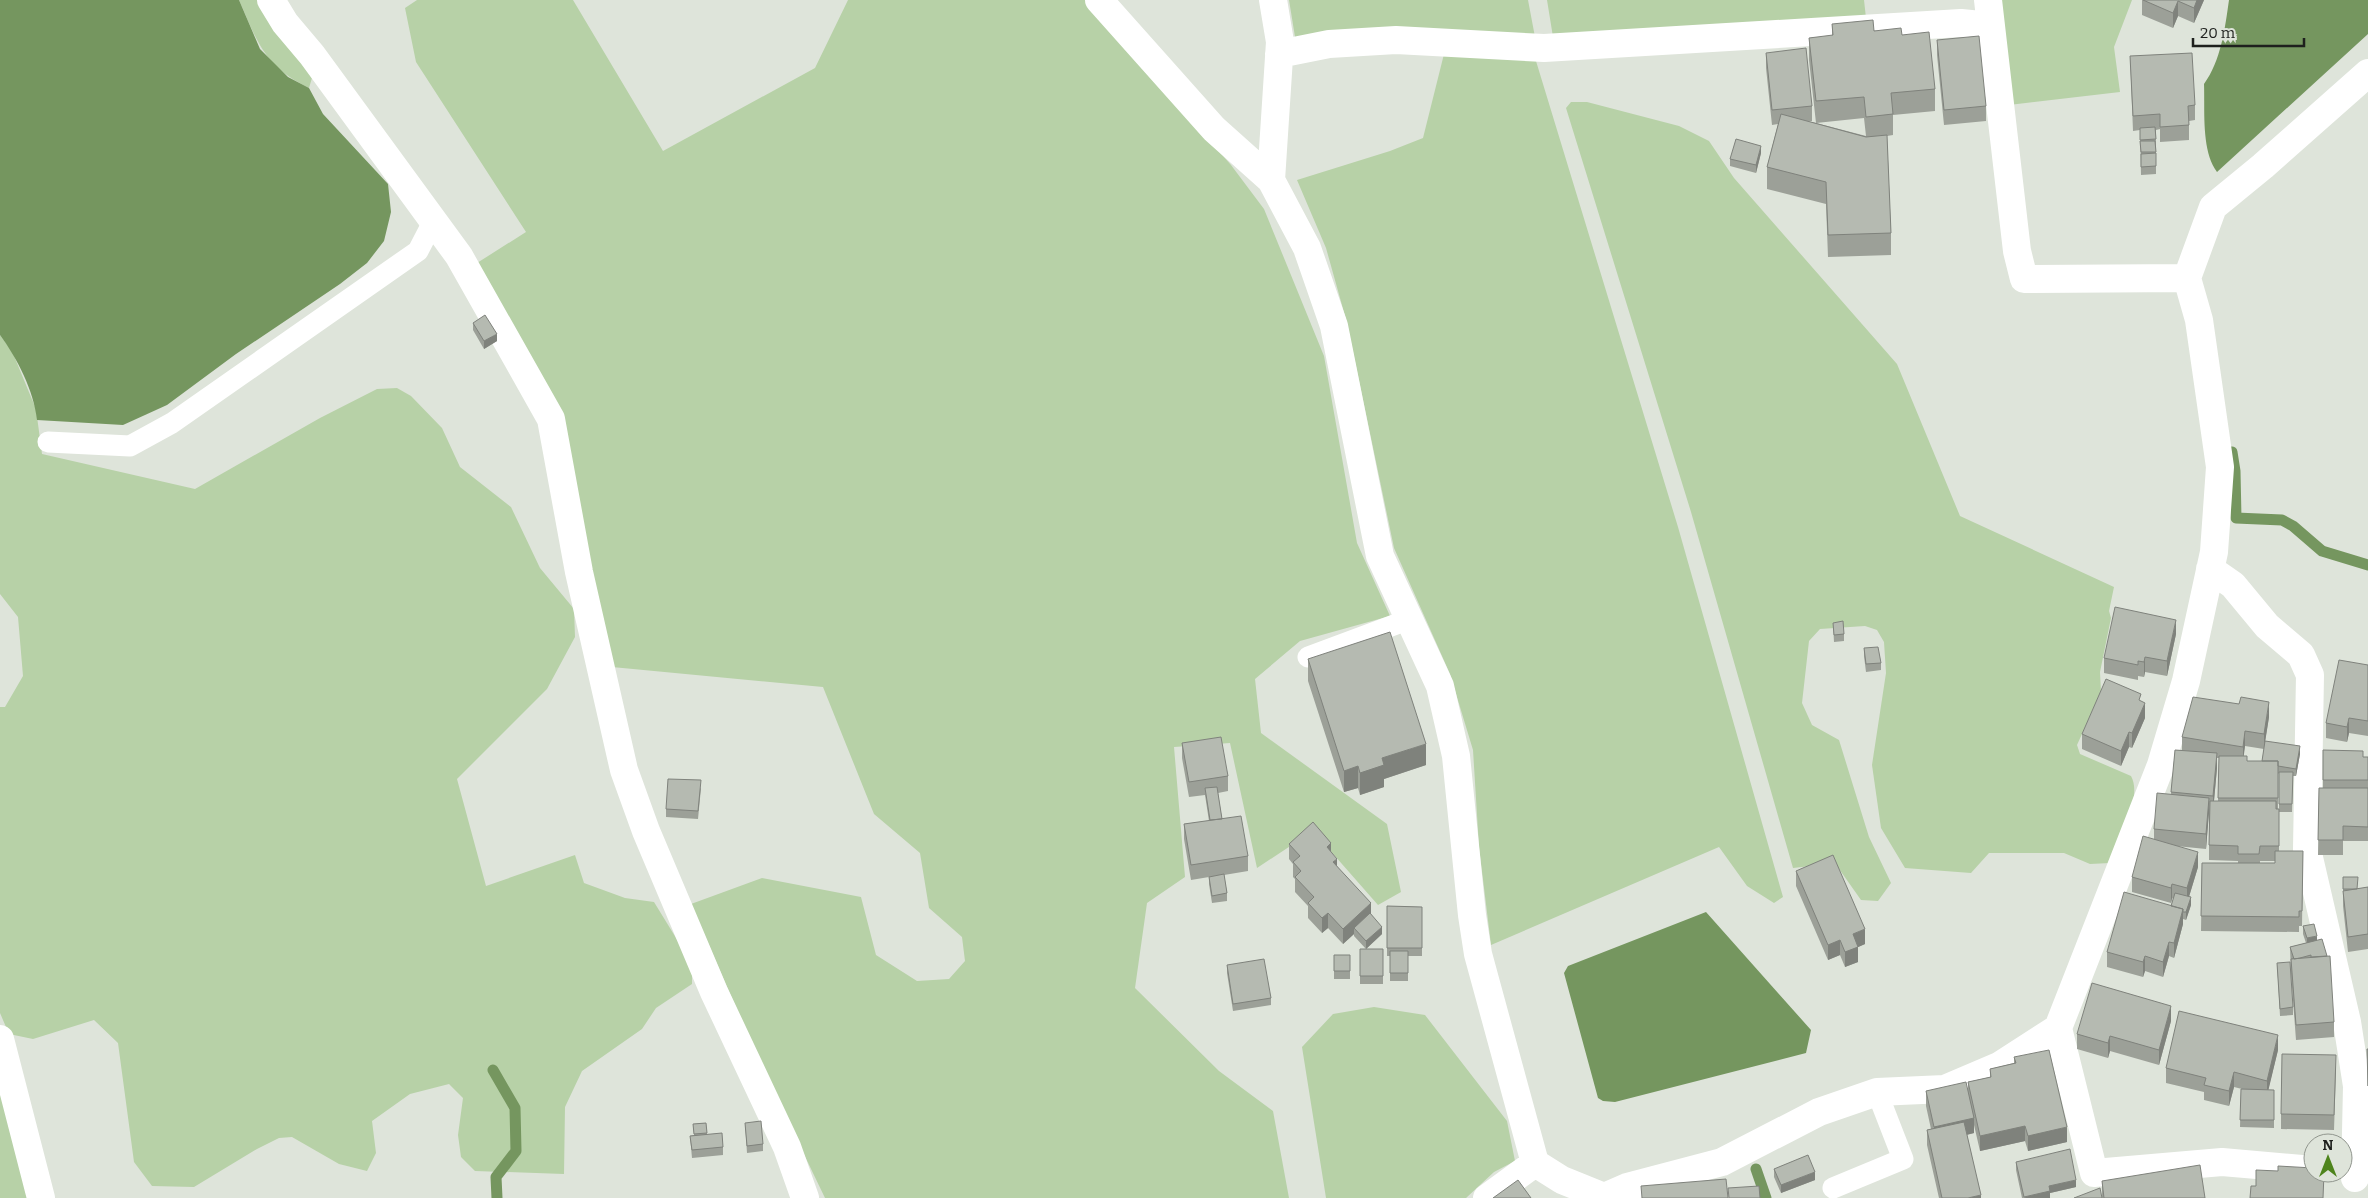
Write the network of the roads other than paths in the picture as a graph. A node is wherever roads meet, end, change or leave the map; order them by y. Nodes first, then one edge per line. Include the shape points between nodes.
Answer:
1 (271, 0) edge
2 (1099, 0) edge
3 (1273, 0) edge
4 (1989, 13) edge
5 (1279, 54) junction
6 (2368, 73) edge
7 (1270, 180) junction
8 (433, 222) junction
9 (2187, 278) junction
10 (48, 442) dead end
11 (2210, 569) junction
12 (1410, 619) junction
13 (1308, 657) edge
14 (2058, 1028) junction
15 (0, 1040) edge
16 (1877, 1092) junction
17 (1535, 1163) junction
18 (2303, 1169) edge
19 (2355, 1178) edge
20 (1833, 1188) dead end
21 (41, 1198) edge
22 (805, 1198) edge
23 (1487, 1198) edge
24 (1604, 1198) edge

1 - 8 street
2 - 7 street via 1214,129
3 - 5 street
4 - 5 street via 1961,23 1544,48 1396,40 1329,44
4 - 9 street via 2017,251 2024,279
5 - 7 street
6 - 9 street via 2213,207
7 - 12 street via 1306,248 1334,326 1380,556
8 - 10 lane via 418,252 172,423 130,446
8 - 22 street via 459,256 552,419 579,572 624,770 646,831 714,992 787,1147
9 - 11 street via 2198,320 2220,467
11 - 14 street via 2186,681 2162,765
11 - 19 street via 2233,584 2268,626 2302,655 2310,675 2306,848 2347,1022 2357,1086
12 - 13 lane
12 - 17 street via 1440,686 1456,756 1478,954
14 - 16 street via 1999,1066 1945,1089
14 - 18 street via 2090,1184 2222,1162
15 - 21 street
16 - 20 lane via 1903,1159
16 - 24 street via 1819,1112 1722,1162 1627,1187
17 - 23 street
17 - 24 street via 1562,1180

